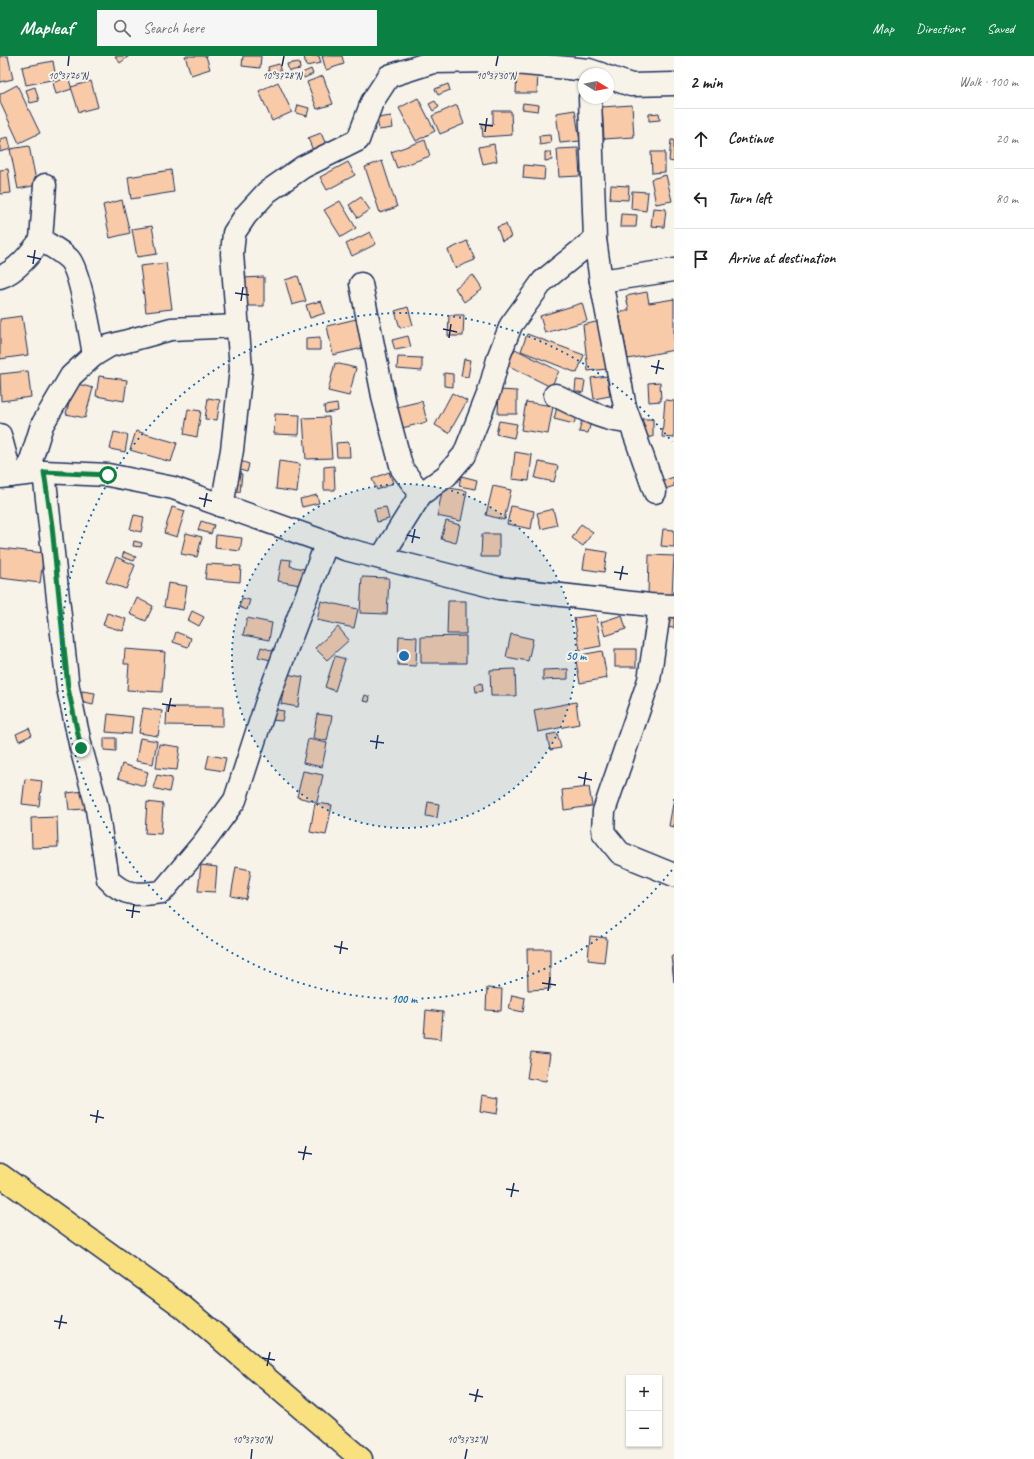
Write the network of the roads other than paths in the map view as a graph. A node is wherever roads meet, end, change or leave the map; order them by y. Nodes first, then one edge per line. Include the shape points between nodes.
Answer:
1 (578, 68) edge
2 (614, 78) edge
3 (674, 84) edge
4 (590, 104) edge
5 (45, 186) dead end
6 (595, 239) junction
7 (41, 240) junction
8 (674, 270) edge
9 (0, 277) edge
10 (601, 281) junction
11 (361, 284) dead end
12 (238, 326) junction
13 (94, 355) junction
14 (555, 395) dead end
15 (630, 422) junction
16 (0, 435) edge
17 (16, 473) edge
18 (655, 492) dead end
19 (421, 494) junction
20 (222, 506) junction
21 (328, 542) junction
22 (381, 558) junction
23 (667, 606) edge
24 (674, 875) edge
25 (0, 1175) edge
26 (361, 1459) edge

1 - 12 street via 493,61 433,62 389,76 372,102 358,140 303,167 267,192 234,233 232,254
2 - 3 street via 631,85
4 - 6 street
5 - 7 street
6 - 10 street
6 - 19 street via 542,281 511,325 464,456 446,476
7 - 9 street via 28,256
7 - 13 street via 71,260 84,305
8 - 10 street
10 - 15 street
11 - 19 street via 384,401 402,469
12 - 13 street via 171,329 109,346
12 - 20 street via 241,369 232,450
13 - 17 street via 71,376
14 - 15 street via 601,417 615,422
15 - 18 street
16 - 17 street
17 - 20 street via 115,476 173,488
17 - 21 street via 52,526 68,688 96,803 108,879 116,887 136,895 162,892 235,800 269,695
19 - 22 street
20 - 21 street
21 - 22 street
22 - 23 street via 499,588
23 - 24 street via 649,680 604,811 603,832 620,853
25 - 26 highway via 182,1306

